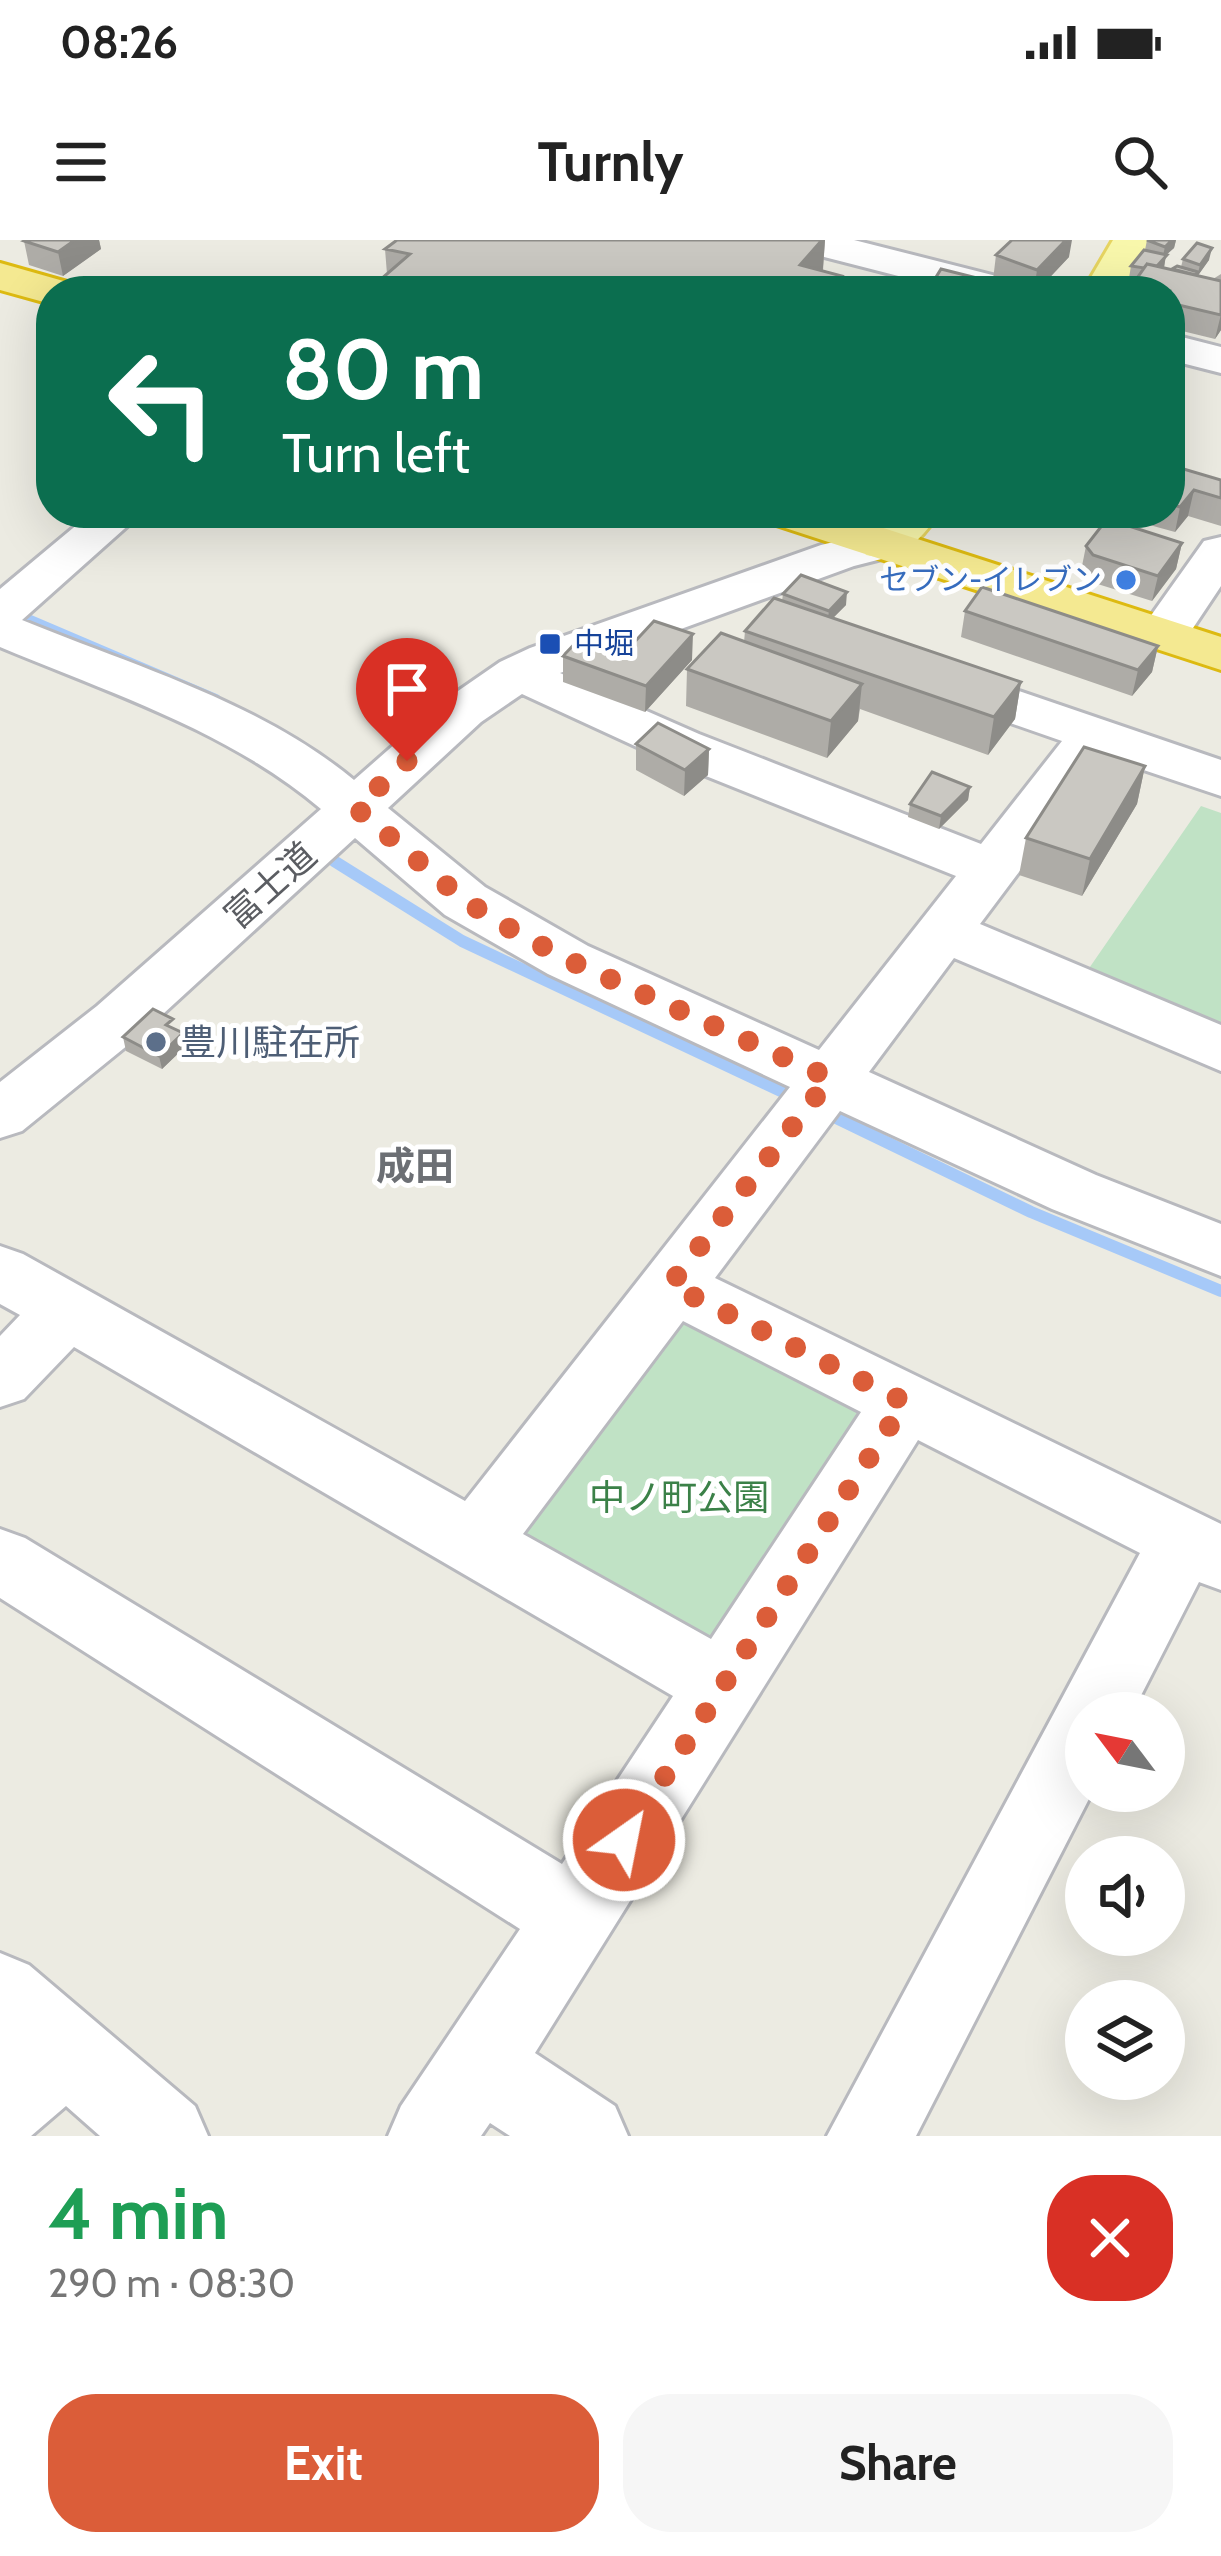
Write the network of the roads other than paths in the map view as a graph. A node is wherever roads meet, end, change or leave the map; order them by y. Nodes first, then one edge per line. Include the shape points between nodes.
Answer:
1 (807, 240) edge
2 (1134, 240) edge
3 (0, 276) edge
4 (947, 276) edge
5 (1114, 276) edge
6 (36, 286) edge
7 (1185, 351) edge
8 (1221, 360) edge
9 (102, 528) edge
10 (900, 528) edge
11 (1221, 551) edge
12 (711, 602) junction
13 (5, 615) edge
14 (778, 626) edge
15 (1163, 635) junction
16 (1221, 654) edge
17 (892, 664) edge
18 (518, 673) junction
19 (1095, 734) junction
20 (1221, 778) edge
21 (356, 808) junction
22 (989, 868) junction
23 (943, 932) junction
24 (1221, 1049) edge
25 (817, 1096) junction
26 (0, 1115) edge
27 (1221, 1251) edge
28 (0, 1272) edge
29 (670, 1285) junction
30 (67, 1311) junction
31 (0, 1379) edge
32 (905, 1402) junction
33 (475, 1543) junction
34 (1203, 1550) edge
35 (0, 1560) edge
36 (723, 1685) junction
37 (1107, 1692) edge
38 (1065, 1767) edge
39 (574, 1917) junction
40 (0, 1994) edge
41 (67, 2050) junction
42 (479, 2065) junction
43 (0, 2108) edge
44 (164, 2136) edge
45 (431, 2136) edge
46 (585, 2136) edge
47 (870, 2136) edge

1 - 4 street
2 - 5 main road
3 - 6 highway
7 - 8 street
9 - 13 street
10 - 12 street, 富士道
10 - 15 highway
11 - 15 street
12 - 14 street
12 - 18 street, 富士道
13 - 21 street via 293,757
15 - 16 highway
17 - 19 street
18 - 21 street, 富士道 via 463,711
18 - 22 street
19 - 20 street
19 - 22 street
21 - 25 street via 465,901
21 - 26 street, 富士道
22 - 23 street
23 - 24 street
23 - 25 street
25 - 27 street
25 - 29 street
28 - 30 street
29 - 32 street
29 - 33 street
30 - 31 street
30 - 33 street
32 - 34 street
32 - 36 street
33 - 36 street
34 - 37 street
35 - 39 street
36 - 39 street
38 - 47 street
39 - 42 street
40 - 41 street
41 - 43 street
41 - 44 street
42 - 45 street
42 - 46 street

